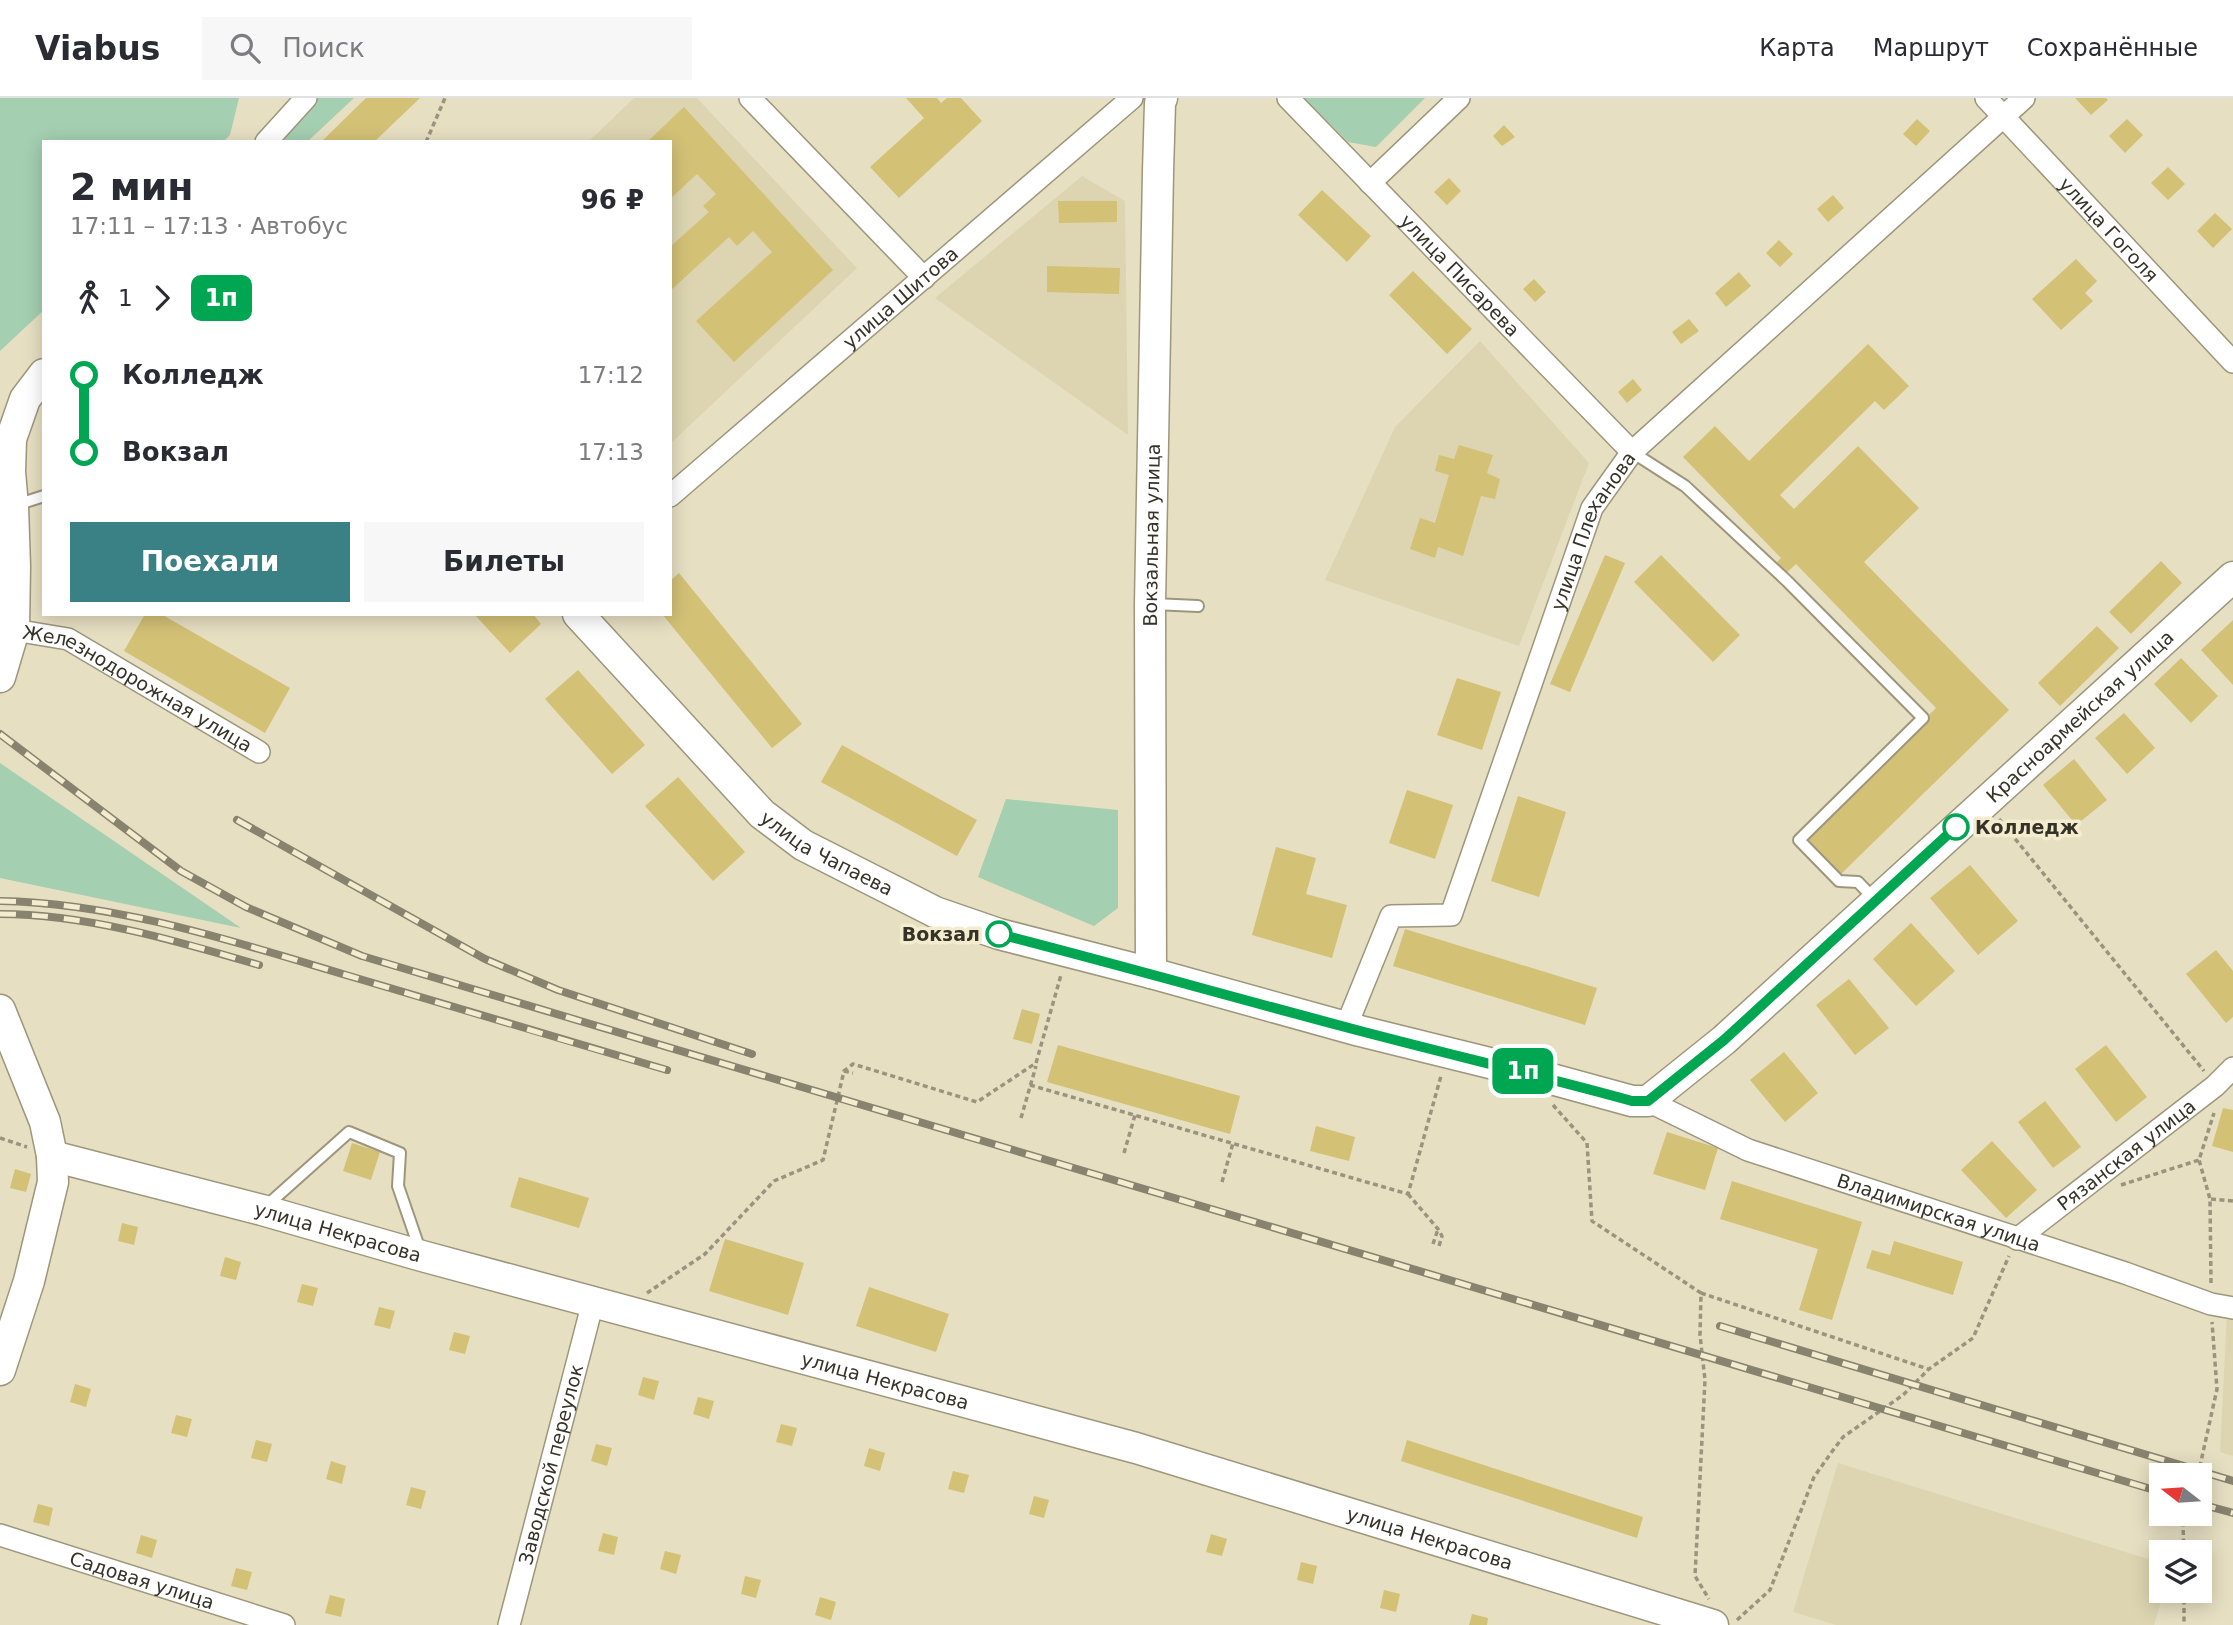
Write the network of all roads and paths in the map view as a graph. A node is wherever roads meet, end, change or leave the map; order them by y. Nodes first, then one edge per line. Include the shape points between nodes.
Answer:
1 (306, 98) edge
2 (445, 98) edge
3 (750, 98) edge
4 (1288, 98) edge
5 (1459, 98) edge
6 (1986, 98) edge
7 (2024, 98) edge
8 (1150, 99) edge
9 (2004, 117) junction
10 (268, 140) edge
11 (427, 140) edge
12 (1370, 183) junction
13 (924, 278) junction
14 (2233, 362) edge
15 (42, 377) edge
16 (1632, 453) junction
17 (672, 494) edge
18 (42, 497) edge
19 (13, 506) junction
20 (2233, 577) edge
21 (1150, 604) junction
22 (1198, 607) dead end
23 (580, 616) edge
24 (14, 630) junction
25 (0, 677) edge
26 (259, 752) dead end
27 (1988, 799) junction
28 (1876, 901) junction
29 (1068, 951) junction
30 (1151, 973) junction
31 (0, 1010) edge
32 (1346, 1027) junction
33 (1448, 1053) junction
34 (1036, 1063) junction
35 (2233, 1068) edge
36 (844, 1071) junction
37 (853, 1073) dead end
38 (1030, 1085) junction
39 (2215, 1086) junction
40 (1550, 1101) dead end
41 (1648, 1101) junction
42 (1135, 1115) junction
43 (1021, 1118) dead end
44 (1233, 1143) junction
45 (1124, 1153) dead end
46 (52, 1156) junction
47 (2199, 1160) junction
48 (1222, 1182) dead end
49 (2113, 1187) dead end
50 (1408, 1194) junction
51 (2210, 1199) junction
52 (2233, 1201) edge
53 (262, 1210) junction
54 (1438, 1229) junction
55 (2017, 1238) junction
56 (1433, 1244) dead end
57 (1439, 1245) dead end
58 (422, 1256) junction
59 (1701, 1293) junction
60 (2211, 1304) junction
61 (607, 1306) junction
62 (2233, 1308) edge
63 (1929, 1369) junction
64 (0, 1370) edge
65 (2202, 1463) edge
66 (0, 1535) edge
67 (2184, 1603) edge
68 (1713, 1615) edge
69 (284, 1625) edge
70 (509, 1625) edge
71 (1731, 1625) edge
72 (2185, 1625) edge

1 - 10 street
2 - 11 path
3 - 13 street
4 - 12 street, улица Писарева
5 - 12 street
6 - 9 street, улица Гоголя
7 - 9 street, улица Плеханова
8 - 13 street, улица Шитова
8 - 21 street, Вокзальная улица
9 - 14 street, улица Гоголя
9 - 16 street, улица Плеханова
12 - 16 street, улица Писарева
13 - 17 street, улица Шитова
15 - 19 street via 25,399 11,439
16 - 28 lane via 1685,486 1923,718 1799,840 1839,881 1858,882
16 - 32 street, улица Плеханова via 1592,508 1451,915 1391,916
18 - 19 lane
19 - 24 street
20 - 27 street, Красноармейская улица
21 - 22 lane
21 - 30 street, Вокзальная улица
23 - 29 street, улица Чапаева via 762,814 803,845 935,912
24 - 25 street
24 - 26 street, Железнодорожная улица via 68,639
27 - 28 street, Красноармейская улица
27 - 39 path via 1998,818
28 - 41 street, Красноармейская улица via 1724,1040
29 - 30 street, улица Чапаева
29 - 34 path
30 - 32 street
31 - 46 street via 45,1122
32 - 33 street
33 - 41 street via 1632,1101
33 - 50 path
34 - 36 path via 977,1102 853,1065
34 - 38 path
35 - 39 street, Рязанская улица
36 - 37 path
36 - 61 path via 823,1160 774,1181 705,1254
38 - 42 path
38 - 43 path
39 - 47 path via 2218,1100
39 - 55 street, Рязанская улица
40 - 59 path via 1587,1143 1592,1221
41 - 55 street, Владимирская улица via 1748,1150
42 - 44 path
42 - 45 path
44 - 48 path
44 - 50 path
46 - 53 street, улица Некрасова
46 - 64 street via 53,1182 47,1207
47 - 49 path
47 - 51 path
50 - 54 path
51 - 52 path
51 - 60 path
53 - 58 street, улица Некрасова
53 - 58 lane via 349,1132 400,1153 398,1186
54 - 56 path
54 - 57 path via 1442,1236
55 - 60 street, Владимирская улица
55 - 63 path via 1973,1338
58 - 61 street, улица Некрасова
59 - 63 path
59 - 68 path via 1705,1380 1695,1576
60 - 62 street, Владимирская улица
60 - 65 path via 2217,1389
61 - 68 street, улица Некрасова via 1136,1448
61 - 70 street, Заводской переулок
63 - 71 path via 1903,1395 1843,1437 1830,1453 1814,1477 1770,1590
66 - 69 street, Садовая улица
67 - 72 path

